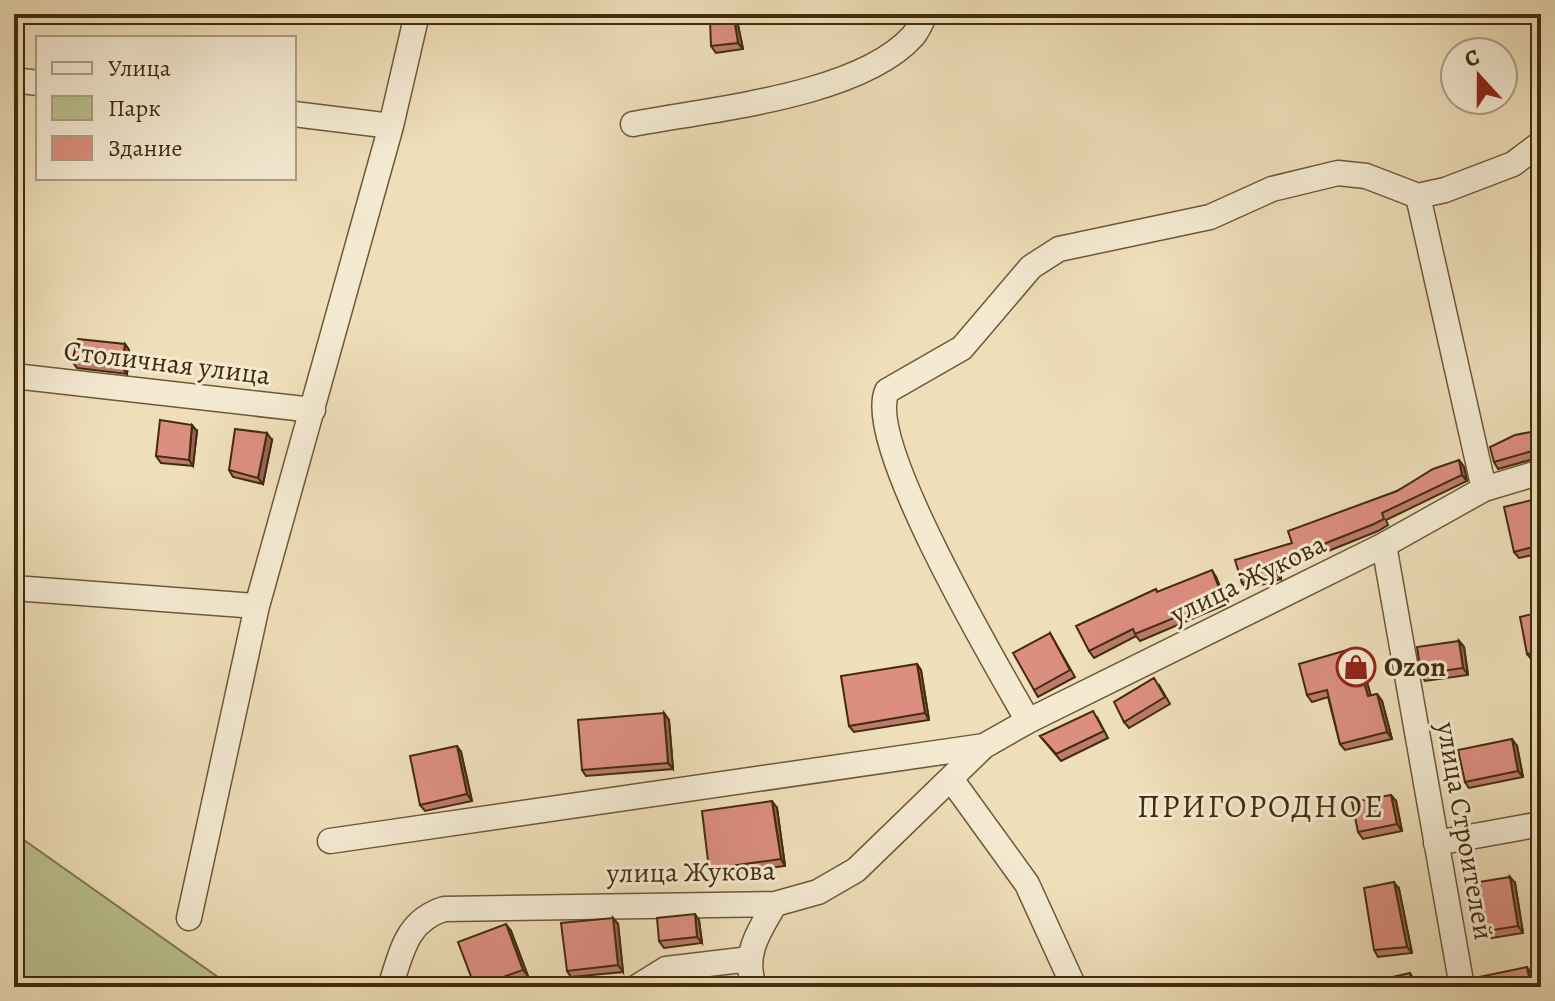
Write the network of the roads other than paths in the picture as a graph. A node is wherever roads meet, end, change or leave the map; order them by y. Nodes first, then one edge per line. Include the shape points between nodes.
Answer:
1 (417, 14) edge
2 (925, 14) edge
3 (14, 80) edge
4 (36, 83) edge
5 (296, 114) edge
6 (633, 124) dead end
7 (391, 126) junction
8 (1541, 143) edge
9 (1418, 196) junction
10 (14, 376) edge
11 (313, 410) junction
12 (1541, 472) edge
13 (1484, 489) junction
14 (1384, 545) junction
15 (14, 588) edge
16 (257, 606) junction
17 (1028, 721) junction
18 (984, 746) junction
19 (951, 779) junction
20 (1541, 824) edge
21 (330, 841) dead end
22 (1436, 843) junction
23 (775, 904) junction
24 (189, 918) dead end
25 (750, 959) junction
26 (390, 987) edge
27 (637, 987) edge
28 (755, 987) edge
29 (1074, 987) edge
30 (1462, 987) edge

1 - 7 street
2 - 6 street via 914,36 877,62 815,90
3 - 4 street
5 - 7 street
7 - 11 street
8 - 9 street via 1481,179
9 - 13 street
9 - 17 street via 1366,176 1338,173 1272,189 1210,217 1059,249 1031,267 962,348 887,391 883,409 895,459 945,572
10 - 11 street, Столичная улица
11 - 16 street
12 - 13 street, улица Жукова
13 - 14 street, улица Жукова
14 - 17 street, улица Жукова
14 - 22 street, улица Строителей
15 - 16 street
16 - 24 street
17 - 18 street, улица Жукова
18 - 19 street, улица Жукова
18 - 21 street, улица Жукова
19 - 23 street, улица Жукова via 856,870 818,892
19 - 29 street via 1027,884
20 - 22 street
22 - 30 street, улица Строителей
23 - 25 street
23 - 26 street, улица Жукова via 444,909 427,914 407,935
25 - 27 street via 666,969
25 - 28 street

